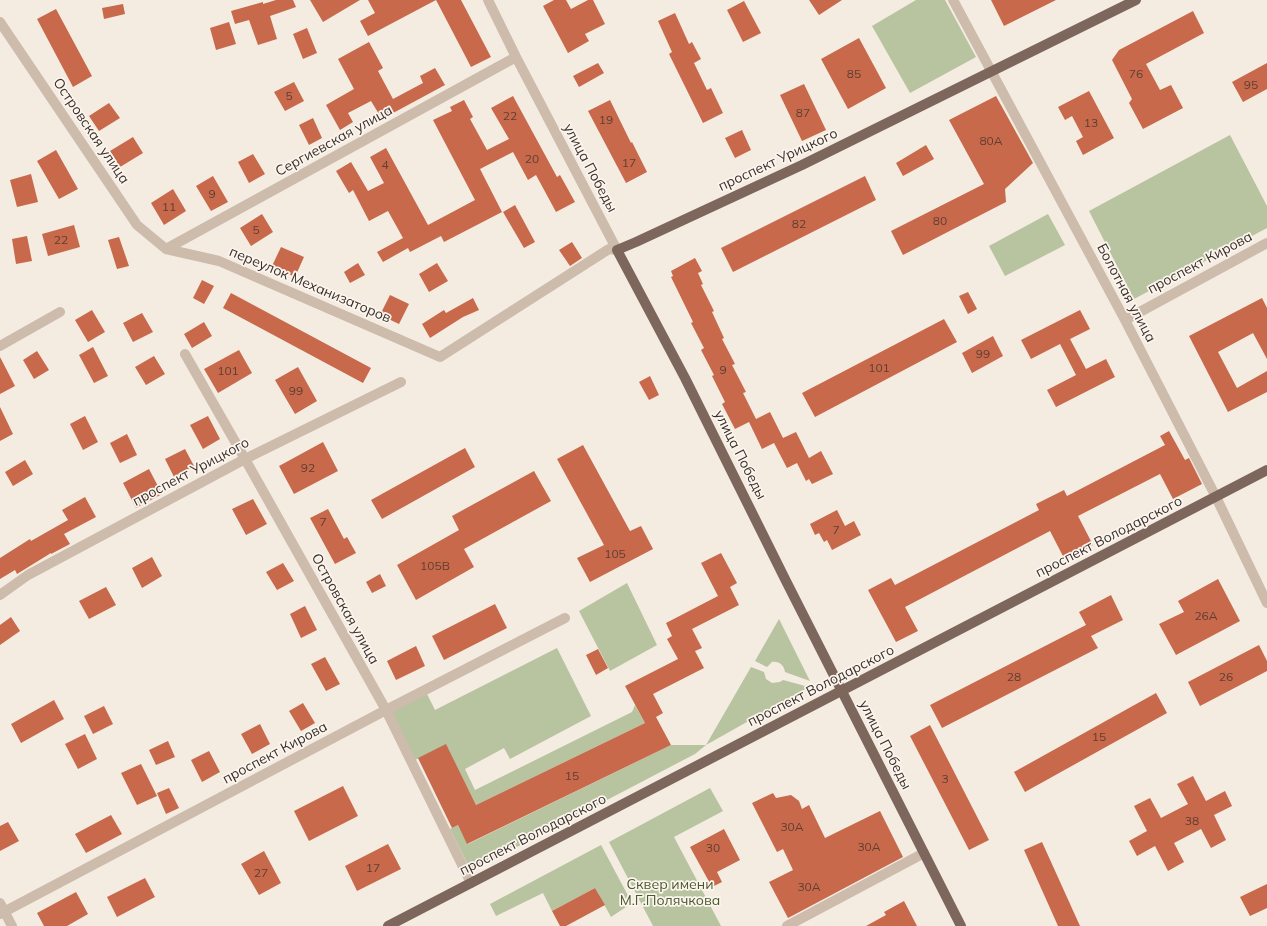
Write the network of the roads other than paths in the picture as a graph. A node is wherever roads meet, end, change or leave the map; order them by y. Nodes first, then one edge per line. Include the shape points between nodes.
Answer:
1 (488, 0) edge
2 (953, 0) edge
3 (1136, 0) edge
4 (0, 22) edge
5 (516, 57) junction
6 (991, 71) junction
7 (1267, 243) edge
8 (166, 249) junction
9 (617, 250) junction
10 (60, 312) dead end
11 (1125, 320) junction
12 (0, 346) edge
13 (185, 354) dead end
14 (440, 357) joint
15 (401, 382) dead end
16 (245, 459) junction
17 (1267, 470) edge
18 (1216, 497) junction
19 (0, 595) edge
20 (1267, 603) edge
21 (565, 618) dead end
22 (842, 690) junction
23 (386, 710) junction
24 (924, 853) junction
25 (471, 883) junction
26 (1, 910) edge
27 (12, 926) edge
28 (388, 926) edge
29 (787, 926) edge
30 (961, 926) edge

1 - 5 street, улица Победы
2 - 6 street, Болотная улица
3 - 6 main road, проспект Урицкого
4 - 8 street, Островская улица via 137,225
5 - 8 street, Сергиевская улица
5 - 9 street, улица Победы
6 - 9 main road, проспект Урицкого via 802,165
6 - 11 street, Болотная улица
7 - 11 street, проспект Кирова
8 - 14 street, переулок Механизаторов via 219,261
9 - 14 street, проспект Урицкого via 609,249
9 - 22 main road, улица Победы via 685,378
10 - 12 street
11 - 18 street, Болотная улица
13 - 16 street, Островская улица
15 - 16 street, проспект Урицкого
16 - 19 street, проспект Урицкого via 28,575
16 - 23 street, Островская улица
17 - 18 main road, проспект Володарского
18 - 20 street, Болотная улица
18 - 22 main road, проспект Володарского
21 - 23 street, проспект Кирова
22 - 24 main road, улица Победы
22 - 25 main road, проспект Володарского
23 - 25 street, Островская улица
23 - 26 street, проспект Кирова
24 - 29 street
24 - 30 main road, улица Победы
25 - 28 main road, проспект Володарского
26 - 27 street

